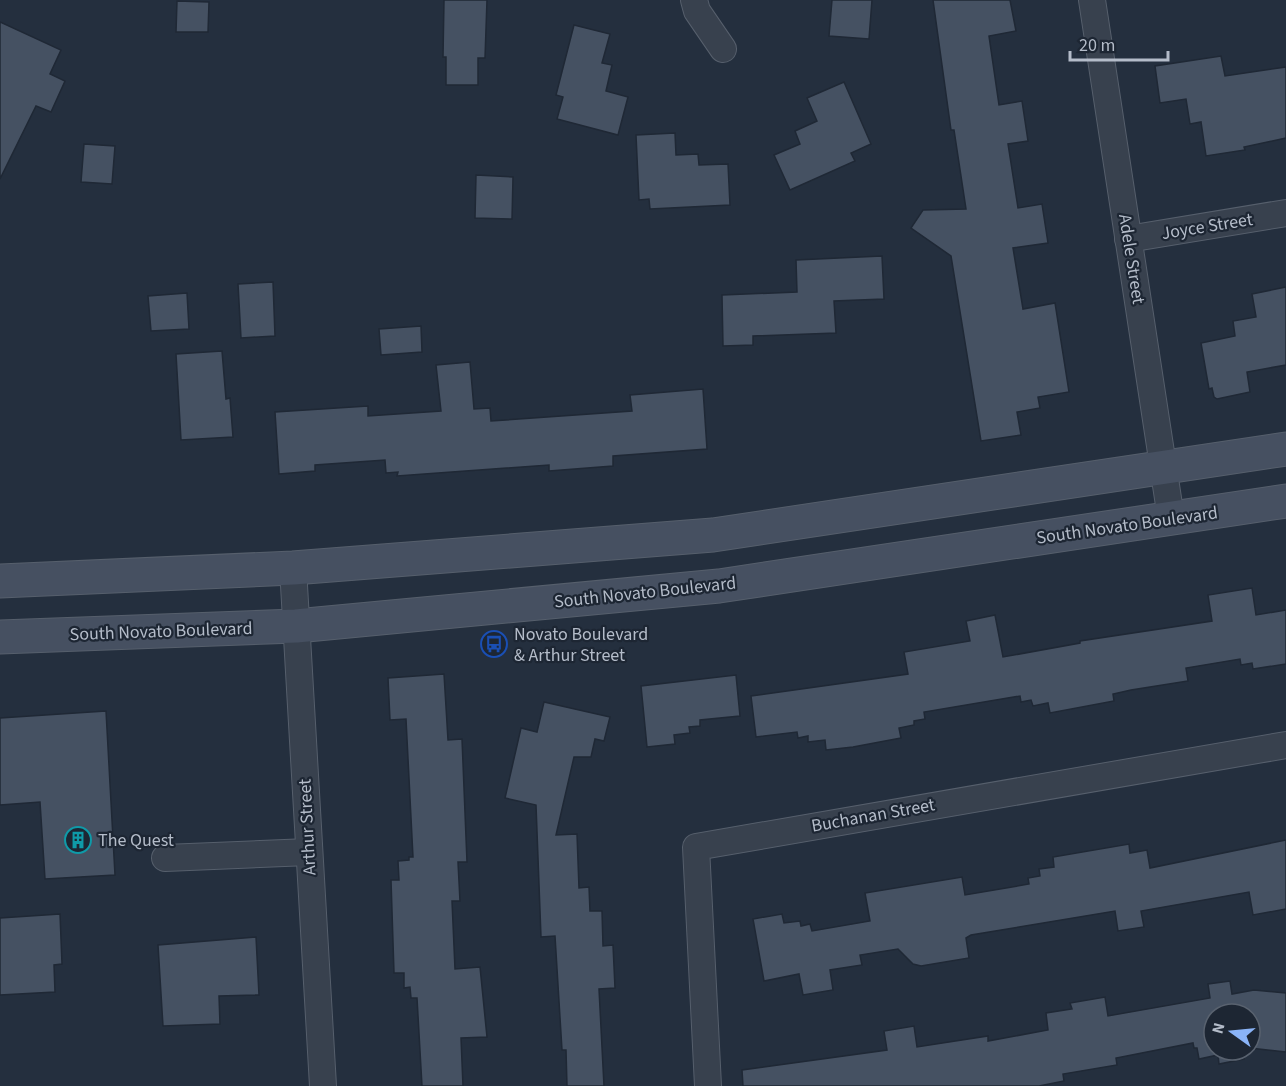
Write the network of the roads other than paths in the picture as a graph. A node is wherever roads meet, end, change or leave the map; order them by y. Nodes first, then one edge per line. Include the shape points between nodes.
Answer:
1 (694, 0) edge
2 (1092, 0) edge
3 (723, 49) dead end
4 (1286, 213) edge
5 (1128, 239) junction
6 (1286, 449) edge
7 (1164, 467) junction
8 (1286, 501) edge
9 (1171, 518) junction
10 (293, 568) junction
11 (0, 581) edge
12 (296, 626) junction
13 (0, 637) edge
14 (1286, 745) edge
15 (309, 852) junction
16 (165, 858) dead end
17 (323, 1086) edge
18 (708, 1086) edge

1 - 3 street via 697,12
2 - 5 street, Adele Street
4 - 5 street, Joyce Street
5 - 7 street, Adele Street
6 - 7 main road
7 - 9 street, Adele Street
7 - 10 main road via 713,536
8 - 9 main road, South Novato Boulevard
9 - 12 main road, South Novato Boulevard via 719,586
10 - 11 main road
10 - 12 street, Arthur Street
12 - 13 main road, South Novato Boulevard
12 - 15 street, Arthur Street
14 - 18 street, Buchanan Street via 696,847
15 - 16 street
15 - 17 street, Arthur Street

